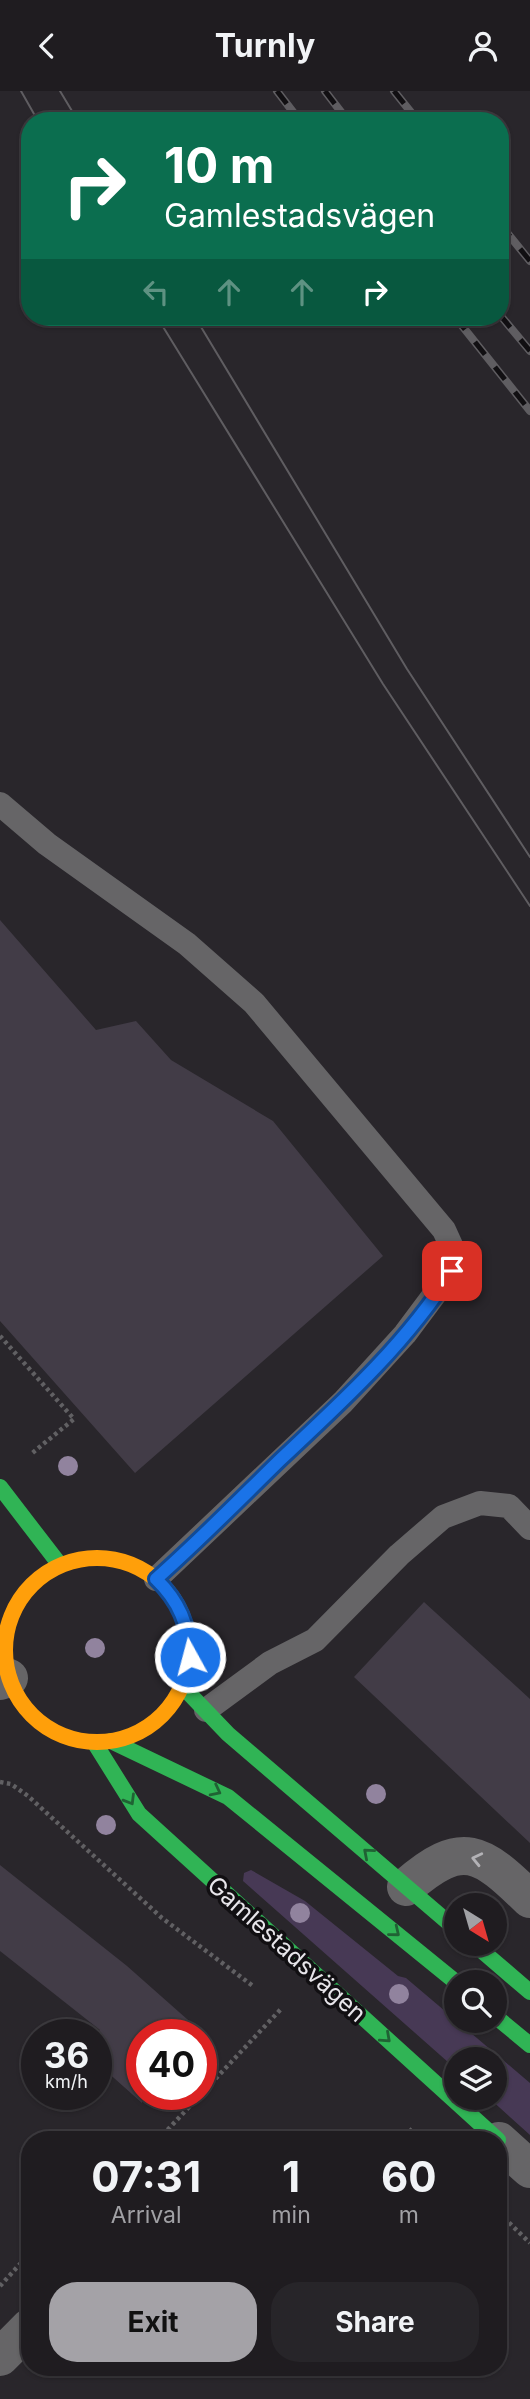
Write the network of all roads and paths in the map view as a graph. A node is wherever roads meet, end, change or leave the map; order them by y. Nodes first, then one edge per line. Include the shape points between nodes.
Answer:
1 (0, 804) edge
2 (0, 1336) edge
3 (21, 1462) dead end
4 (0, 1487) edge
5 (530, 1528) edge
6 (60, 1565) junction
7 (156, 1579) junction
8 (4, 1679) edge
9 (182, 1686) junction
10 (206, 1710) junction
11 (102, 1742) junction
12 (0, 1781) edge
13 (406, 1887) junction
14 (530, 1899) edge
15 (444, 1919) edge
16 (489, 1957) edge
17 (444, 1972) edge
18 (260, 1992) dead end
19 (530, 1992) edge
20 (271, 2000) dead end
21 (282, 2008) junction
22 (292, 2018) dead end
23 (507, 2026) edge
24 (530, 2045) edge
25 (401, 2121) dead end
26 (166, 2131) edge
27 (412, 2131) edge
28 (488, 2131) edge
29 (507, 2148) edge
30 (530, 2169) edge
31 (507, 2221) edge
32 (530, 2243) edge
33 (21, 2263) edge
34 (0, 2286) edge
35 (21, 2335) edge
36 (0, 2357) edge

1 - 7 lane via 47,844 187,944 254,1003 444,1230 454,1252 452,1271 405,1334 343,1402
2 - 3 path via 74,1419
4 - 6 street
5 - 10 lane via 509,1506 480,1503 443,1517 315,1640 270,1664
6 - 7 street via 88,1557 117,1559
6 - 8 street via 32,1584 13,1611 4,1644
7 - 9 street via 175,1600 187,1627 190,1657
8 - 11 street via 48,1729 78,1741
9 - 10 street
9 - 11 street via 154,1723 141,1732
13 -> 10 street
11 -> 17 street via 228,1797
11 -> 28 street, Gamlestadsvägen via 139,1814
12 - 18 path via 28,1796 162,1918
14 -> 13 street via 492,1862 459,1855 431,1865
13 - 15 street
16 - 19 street
20 - 21 path
21 - 22 path
21 - 26 path
23 - 24 street
25 - 27 path
29 - 30 street, Gamlestadsvägen
31 - 32 path
33 - 34 path
35 - 36 street

